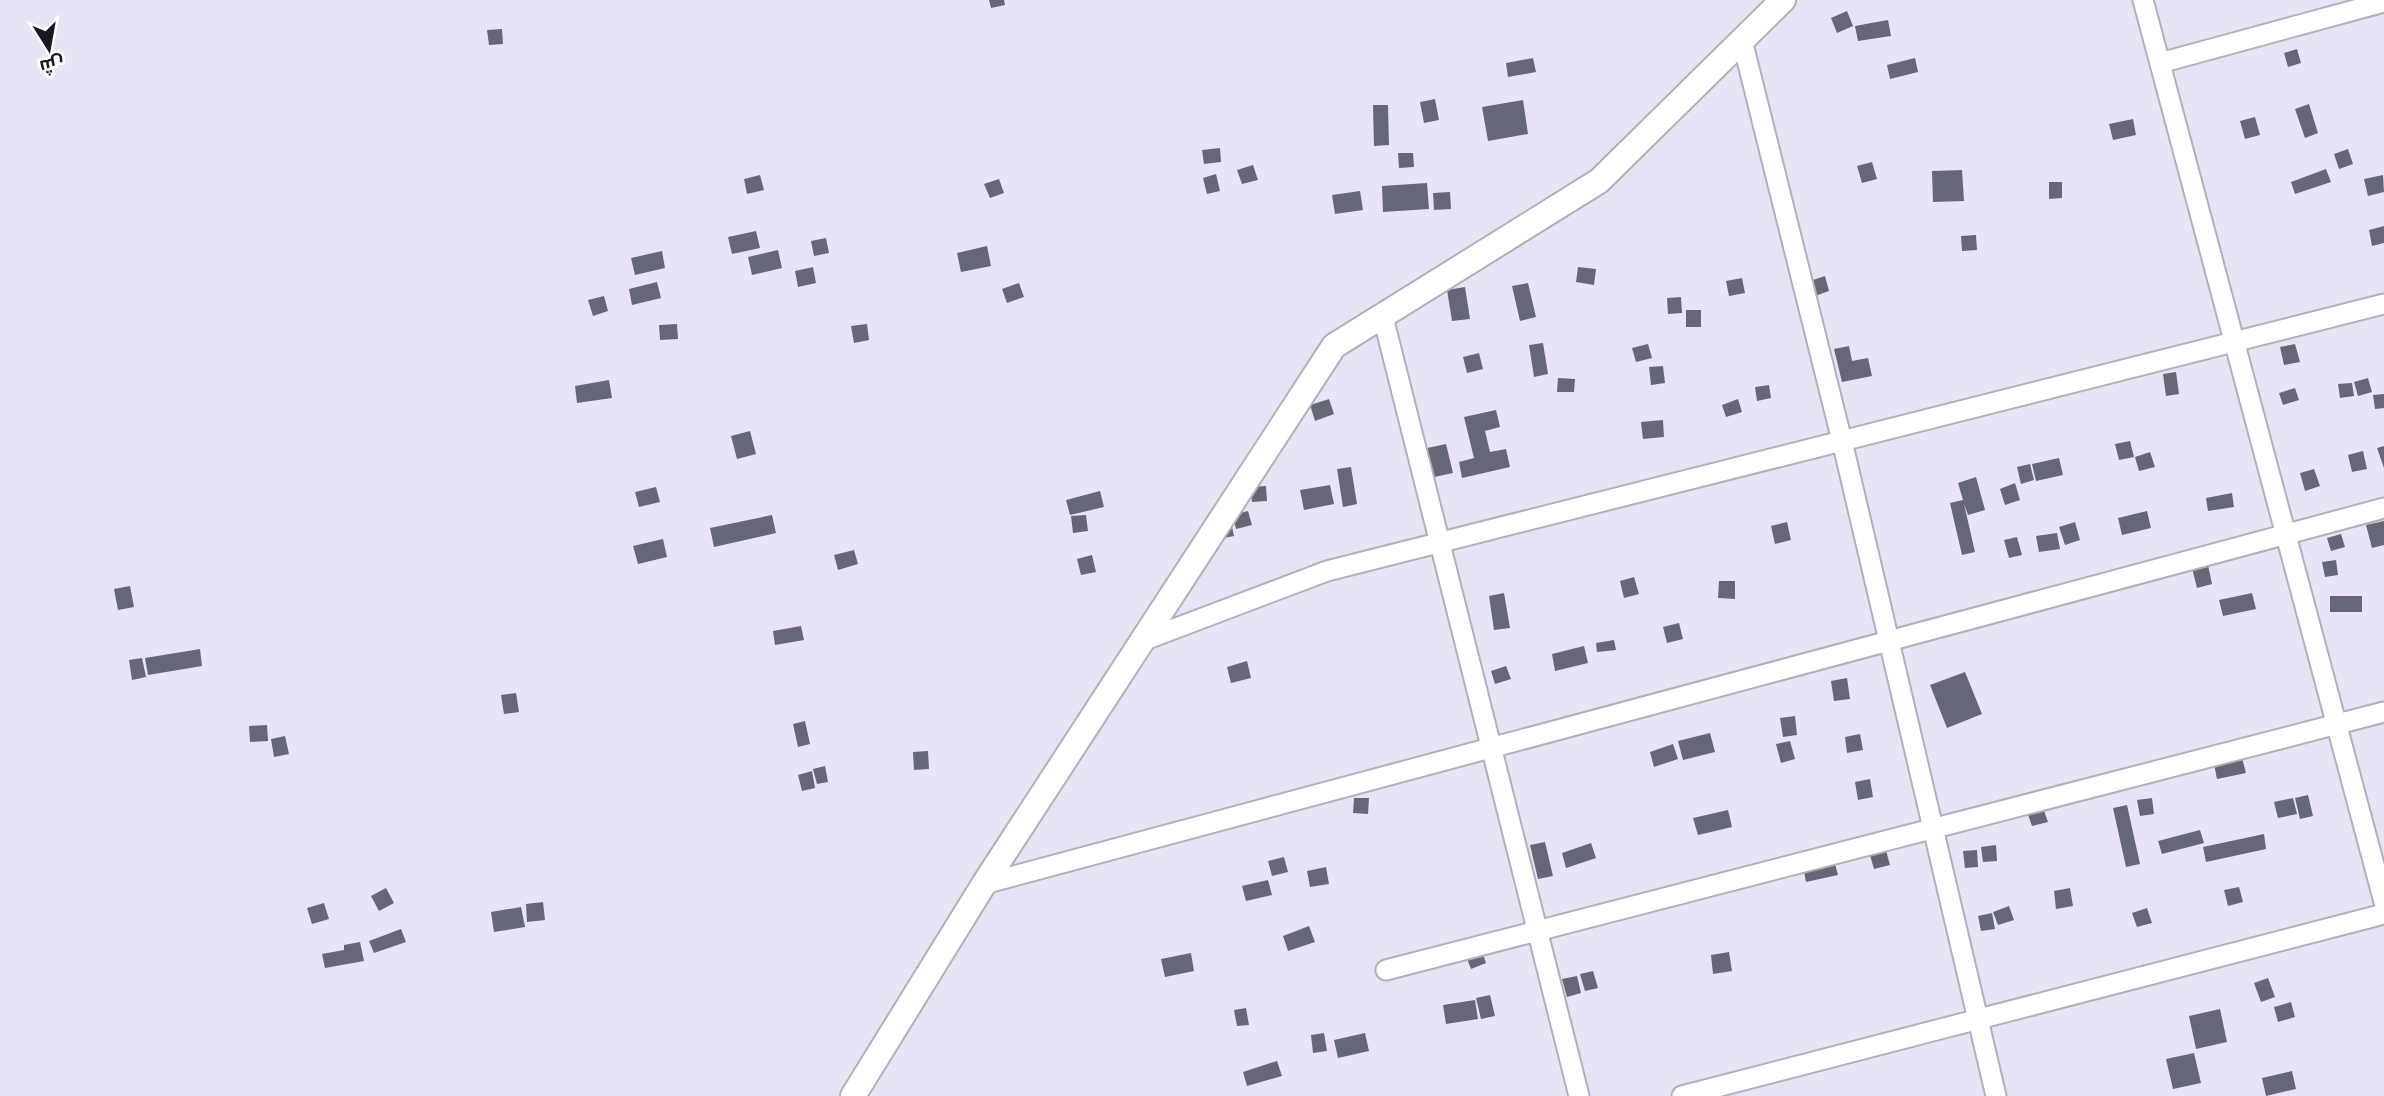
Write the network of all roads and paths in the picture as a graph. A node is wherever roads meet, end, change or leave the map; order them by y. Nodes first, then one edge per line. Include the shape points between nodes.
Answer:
1 (1783, 0) edge
2 (2143, 0) edge
3 (2384, 2) edge
4 (1742, 40) junction
5 (2160, 63) junction
6 (2384, 304) edge
7 (1383, 317) junction
8 (2235, 342) junction
9 (1842, 441) junction
10 (2384, 508) edge
11 (2286, 535) junction
12 (1439, 542) junction
13 (1142, 641) junction
14 (1889, 641) junction
15 (2384, 712) edge
16 (2336, 724) junction
17 (1491, 748) junction
18 (1933, 828) junction
19 (984, 884) junction
20 (2384, 902) edge
21 (2384, 914) edge
22 (1537, 931) junction
23 (1385, 970) dead end
24 (1978, 1019) junction
25 (852, 1096) edge
26 (1579, 1096) edge
27 (1682, 1096) edge
28 (1996, 1096) edge

1 - 4 street
2 - 5 street
3 - 5 street
4 - 7 street via 1599,181
4 - 9 street
5 - 8 street
6 - 8 street
7 - 12 street
7 - 13 street via 1334,346
8 - 9 street
8 - 11 street
9 - 12 street
9 - 14 street
10 - 11 street
11 - 14 street
11 - 16 street
12 - 13 street via 1327,571
12 - 17 street
13 - 19 street
14 - 17 street
14 - 18 street
15 - 16 street
16 - 18 street
16 - 20 street
17 - 19 street
17 - 22 street
18 - 22 street
18 - 24 street
19 - 25 street
21 - 24 street
22 - 23 street
22 - 26 street
24 - 27 street
24 - 28 street

